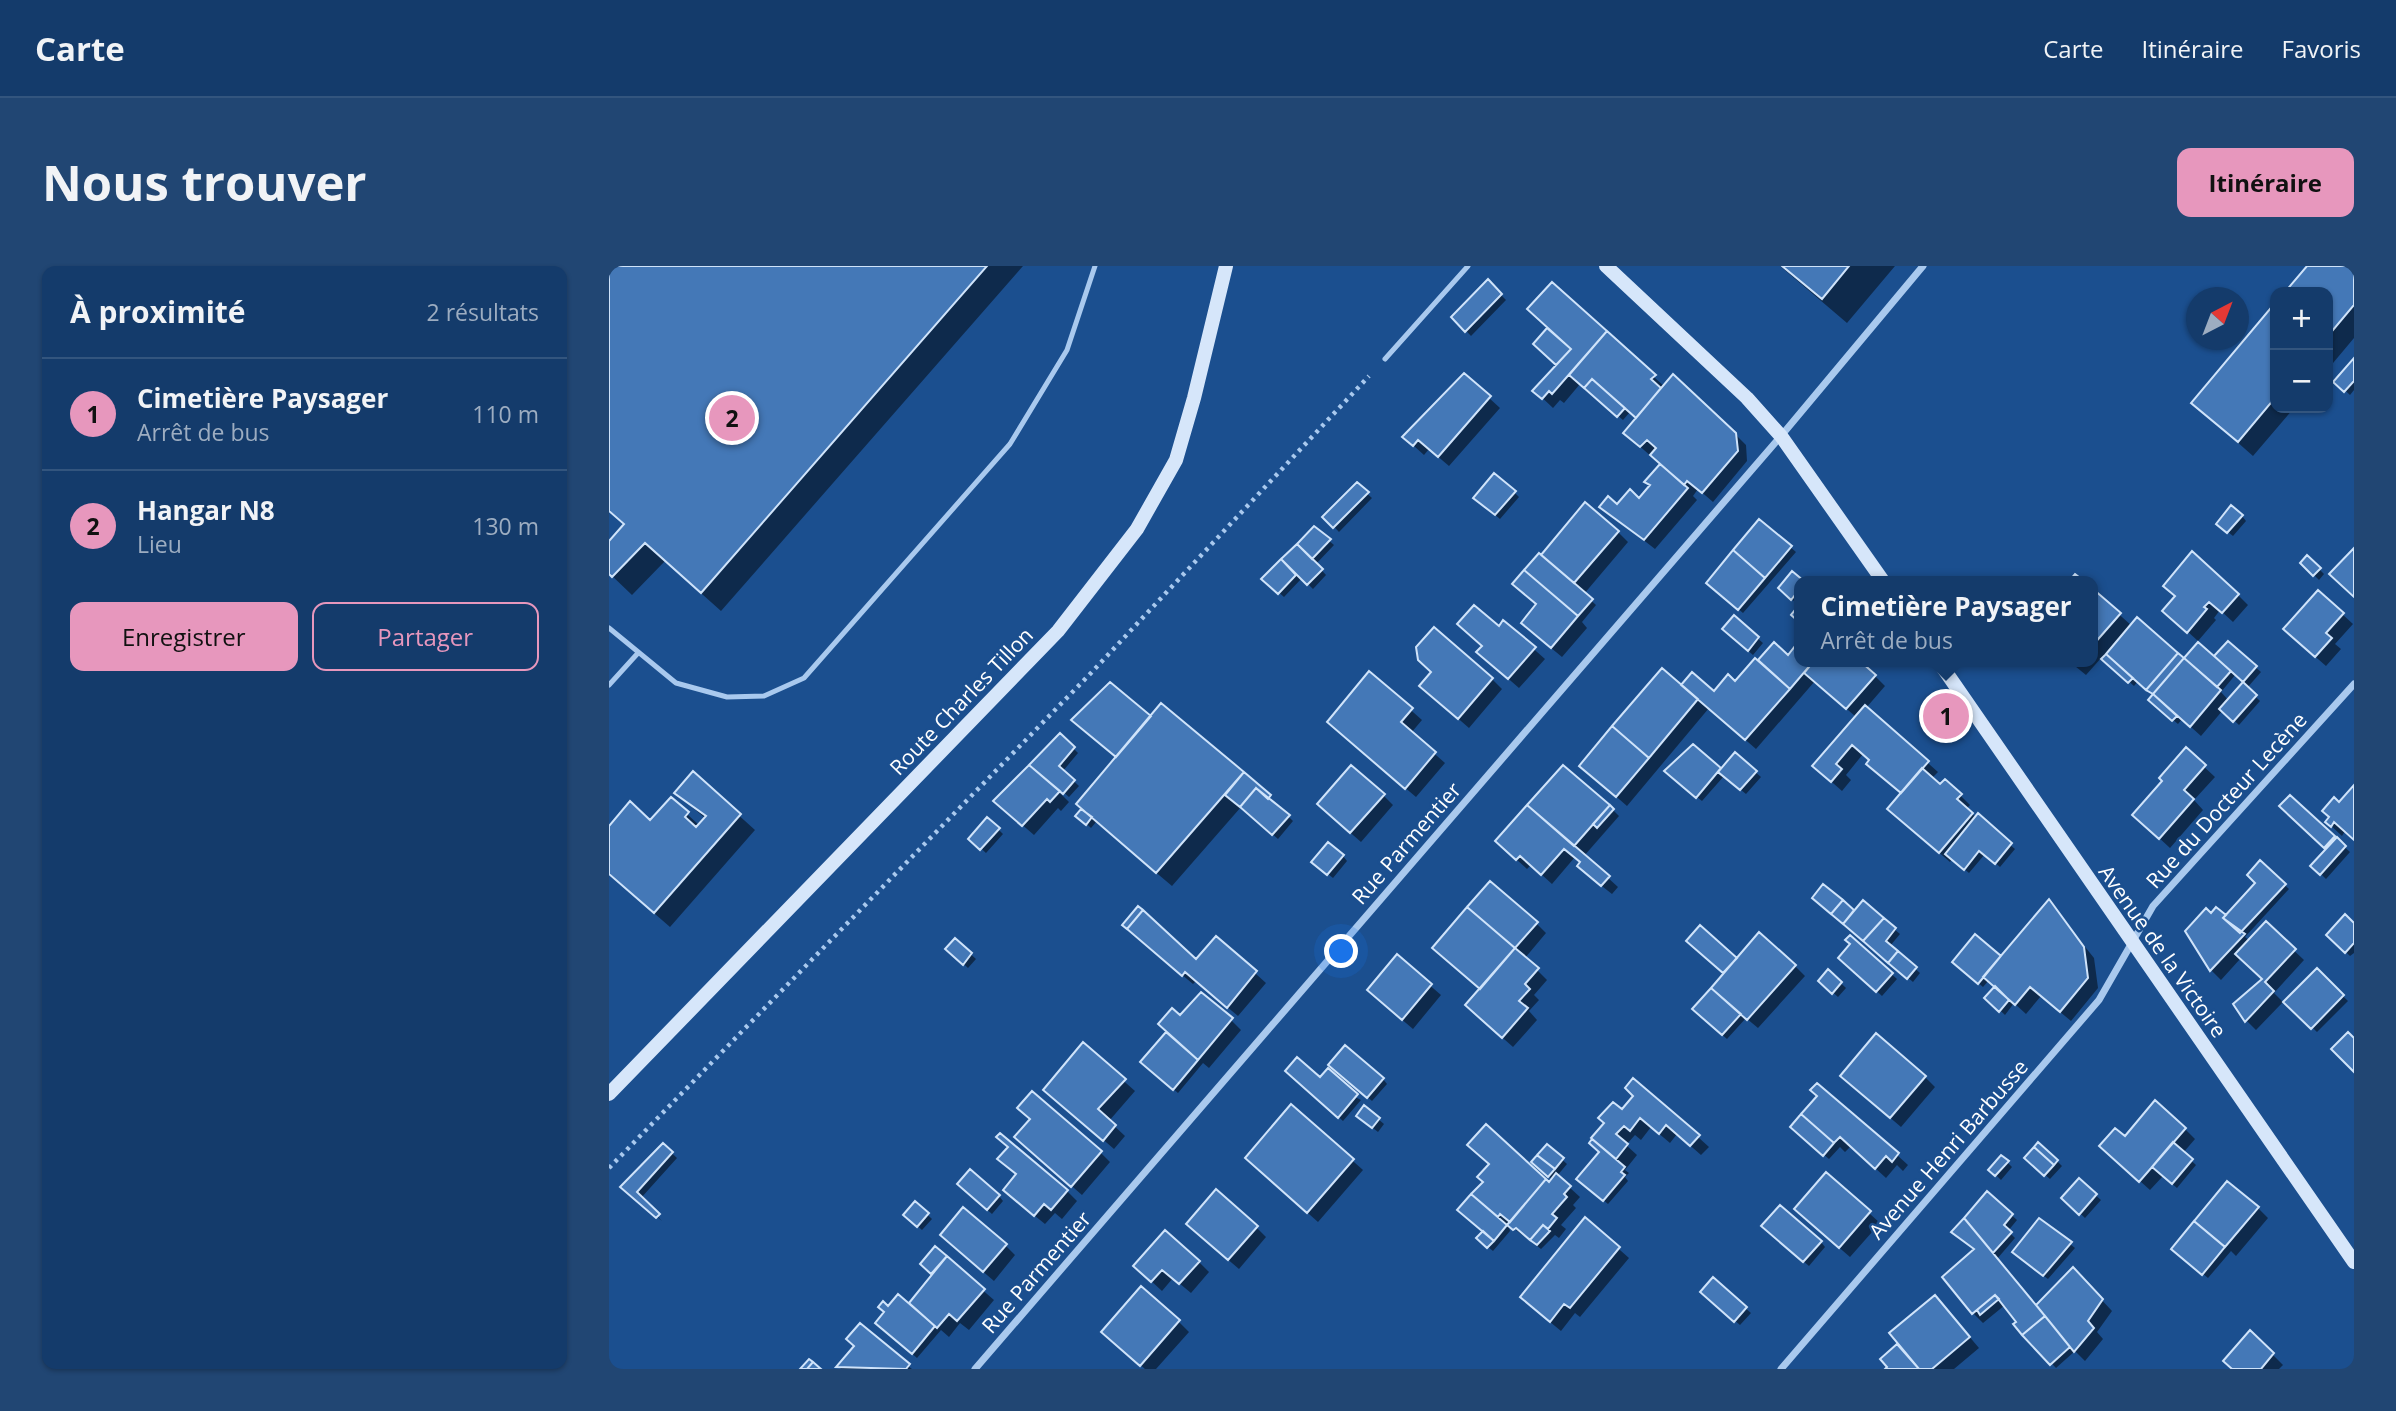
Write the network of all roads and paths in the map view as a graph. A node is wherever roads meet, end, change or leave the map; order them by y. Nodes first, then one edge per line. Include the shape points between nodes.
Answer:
1 (1095, 266) edge
2 (1226, 266) edge
3 (1468, 266) edge
4 (1606, 266) edge
5 (1923, 266) edge
6 (1385, 359) joint
7 (1781, 436) junction
8 (1879, 576) edge
9 (609, 628) edge
10 (638, 653) junction
11 (1942, 667) edge
12 (2354, 684) edge
13 (609, 685) edge
14 (2133, 945) junction
15 (609, 1094) edge
16 (609, 1168) edge
17 (2354, 1262) edge
18 (975, 1369) edge
19 (1781, 1369) edge

1 - 10 lane via 1067,350 1010,444 804,678 764,696 727,697 676,684
2 - 15 street, Route Charles Tillon via 1175,460 1136,528 1058,631
3 - 6 lane
4 - 7 street via 1747,398
5 - 7 street, Rue Parmentier
6 - 16 path via 1101,664
7 - 8 street
7 - 18 street, Rue Parmentier
9 - 10 lane
10 - 13 lane
11 - 14 street, Avenue de la Victoire
12 - 14 street, Rue du Docteur Lecène via 2153,906
14 - 17 street, Avenue de la Victoire
14 - 19 street, Avenue Henri Barbusse via 2099,1000

